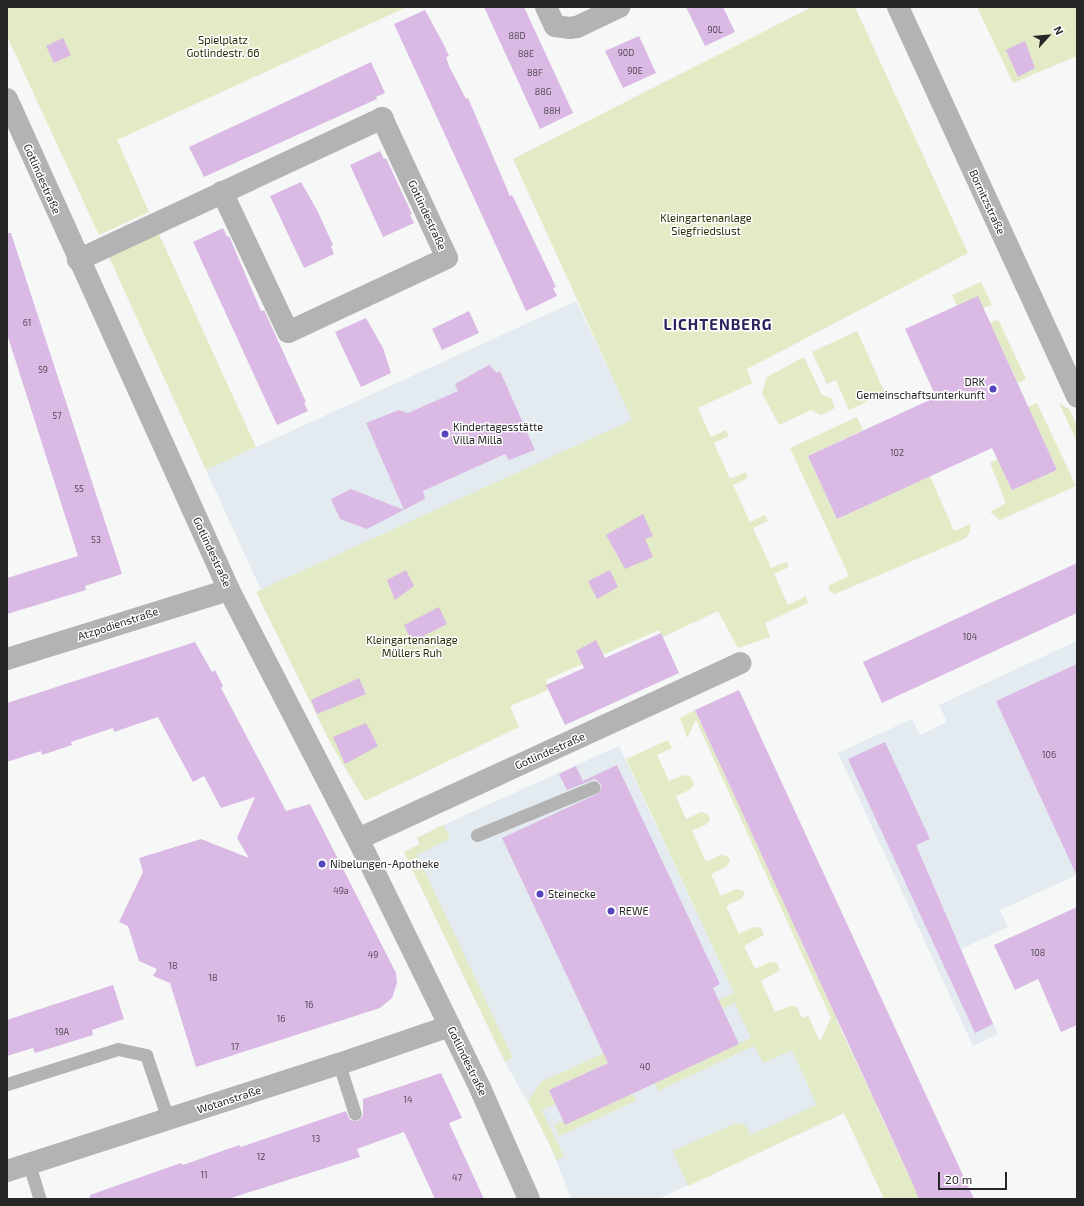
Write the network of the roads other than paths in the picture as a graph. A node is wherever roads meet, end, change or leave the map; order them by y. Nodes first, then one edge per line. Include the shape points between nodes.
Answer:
1 (546, 7) edge
2 (619, 7) edge
3 (898, 7) edge
4 (7, 99) edge
5 (222, 192) junction
6 (78, 260) junction
7 (1077, 397) edge
8 (229, 590) junction
9 (7, 660) edge
10 (740, 663) dead end
11 (594, 787) dead end
12 (477, 835) dead end
13 (358, 839) junction
14 (450, 1026) junction
15 (339, 1064) junction
16 (7, 1084) edge
17 (355, 1114) dead end
18 (168, 1119) junction
19 (29, 1164) junction
20 (7, 1171) edge
21 (40, 1199) edge
22 (529, 1199) edge

1 - 2 street via 555,26 569,28 577,27
3 - 7 street, Bornitzstraße
4 - 6 street, Gotlindestraße
5 - 5 street, Gotlindestraße via 288,332 447,258 382,118
5 - 6 street, Gotlindestraße
6 - 8 street, Gotlindestraße
8 - 9 street, Atzpodienstraße
8 - 13 street, Gotlindestraße
10 - 13 street, Gotlindestraße
11 - 12 lane
13 - 14 street, Gotlindestraße
14 - 15 street, Wotanstraße
14 - 22 street, Gotlindestraße
15 - 17 lane
15 - 18 street, Wotanstraße
16 - 18 lane via 118,1049 146,1055
18 - 19 street, Wotanstraße
19 - 20 street, Wotanstraße
19 - 21 lane

